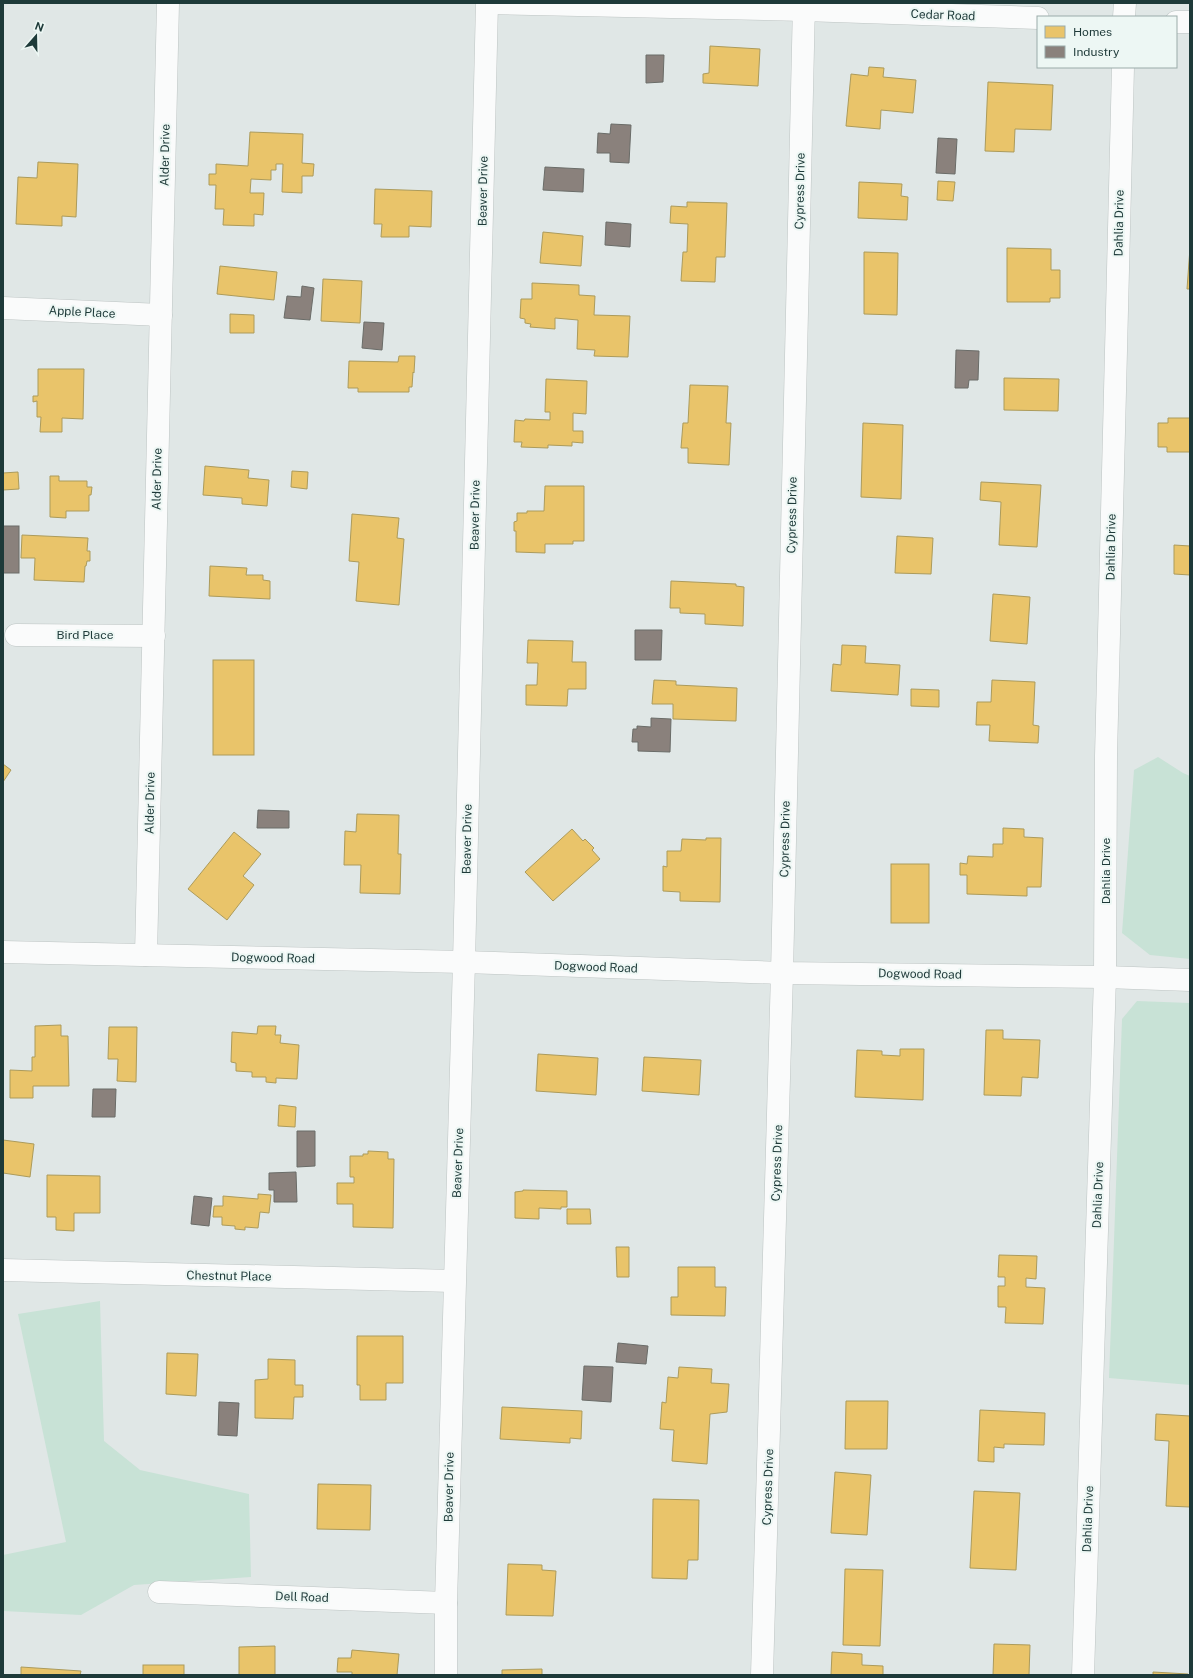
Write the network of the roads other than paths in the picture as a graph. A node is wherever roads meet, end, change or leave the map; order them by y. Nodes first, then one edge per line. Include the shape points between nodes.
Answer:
1 (168, 3) edge
2 (488, 3) edge
3 (1125, 3) edge
4 (804, 7) edge
5 (1124, 16) edge
6 (1037, 18) edge
7 (1177, 22) edge
8 (1190, 22) edge
9 (1123, 68) edge
10 (3, 308) edge
11 (161, 315) junction
12 (16, 635) dead end
13 (154, 636) junction
14 (3, 952) edge
15 (146, 955) junction
16 (464, 962) junction
17 (782, 973) junction
18 (1105, 977) junction
19 (1190, 980) edge
20 (3, 1270) edge
21 (454, 1281) junction
22 (158, 1592) dead end
23 (446, 1603) junction
24 (446, 1675) edge
25 (762, 1675) edge
26 (1083, 1675) edge

1 - 11 street, Alder Drive
2 - 4 street, Cedar Road
2 - 16 street, Beaver Drive
3 - 5 street
4 - 6 street, Cedar Road
4 - 17 street, Cypress Drive
7 - 8 street
9 - 18 street, Dahlia Drive via 1106,756
10 - 11 street, Apple Place
11 - 13 street, Alder Drive
12 - 13 street, Bird Place
13 - 15 street, Alder Drive
14 - 15 street, Dogwood Road
15 - 16 street, Dogwood Road
16 - 17 street, Dogwood Road
16 - 21 street, Beaver Drive
17 - 18 street, Dogwood Road
17 - 25 street, Cypress Drive
18 - 19 street, Dogwood Road
18 - 26 street, Dahlia Drive
20 - 21 street, Chestnut Place
21 - 23 street, Beaver Drive
22 - 23 street, Dell Road
23 - 24 street, Beaver Drive

